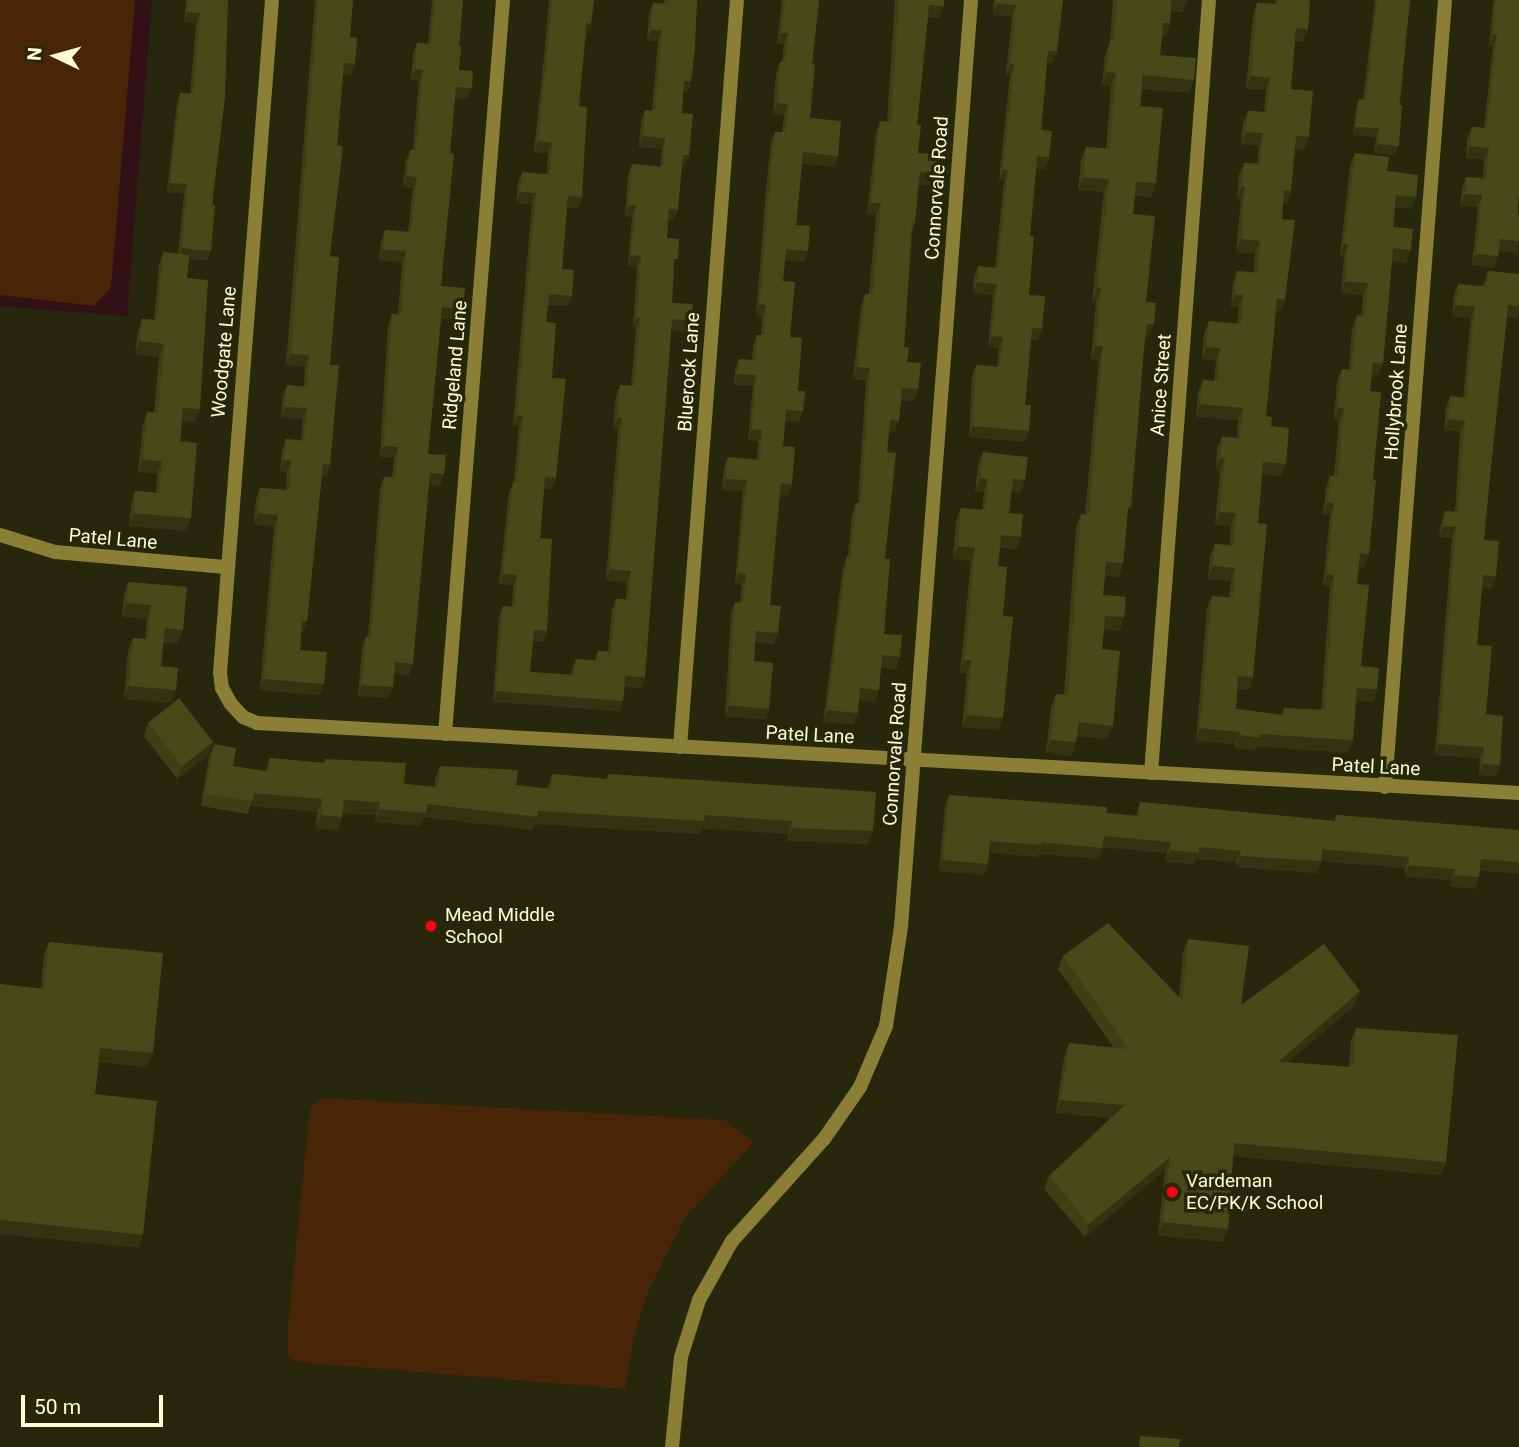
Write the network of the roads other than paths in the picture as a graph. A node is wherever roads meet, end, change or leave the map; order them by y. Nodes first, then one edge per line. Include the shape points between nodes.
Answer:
1 (272, 0) edge
2 (503, 0) edge
3 (737, 0) edge
4 (971, 0) edge
5 (1209, 0) edge
6 (1446, 0) edge
7 (0, 535) edge
8 (225, 567) junction
9 (231, 704) joint
10 (445, 734) junction
11 (680, 747) junction
12 (914, 760) junction
13 (1151, 773) junction
14 (1385, 787) junction
15 (1519, 793) edge
16 (672, 1447) edge

1 - 8 street, Woodgate Lane
2 - 10 street, Ridgeland Lane
3 - 11 street, Bluerock Lane
4 - 12 street, Connorvale Road
5 - 13 street, Anice Street
6 - 14 street, Hollybrook Lane
7 - 8 street, Patel Lane via 55,552
8 - 9 street, Woodgate Lane via 220,672
9 - 10 street, Patel Lane via 257,723
10 - 11 street, Patel Lane
11 - 12 street, Patel Lane
12 - 13 street, Patel Lane
12 - 16 street, Connorvale Road via 901,927 886,1027 860,1087 824,1139 733,1241 699,1300 681,1357
13 - 14 street, Patel Lane
14 - 15 street, Patel Lane

